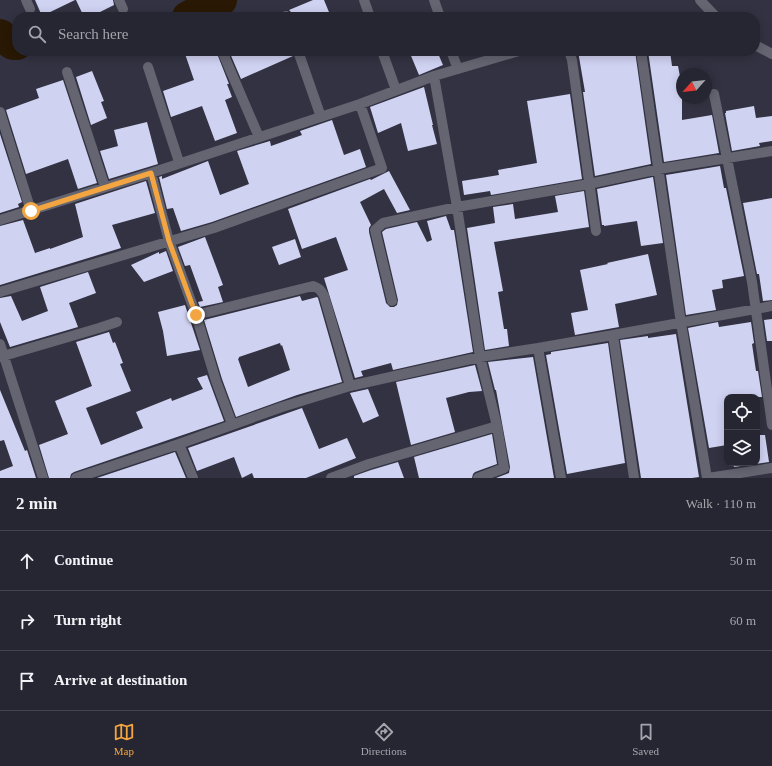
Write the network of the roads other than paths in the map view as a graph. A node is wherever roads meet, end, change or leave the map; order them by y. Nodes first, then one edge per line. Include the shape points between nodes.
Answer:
1 (364, 0) edge
2 (434, 0) edge
3 (700, 0) edge
4 (368, 12) edge
5 (438, 12) edge
6 (711, 12) edge
7 (760, 48) edge
8 (772, 54) edge
9 (224, 56) edge
10 (300, 56) edge
11 (384, 56) edge
12 (453, 56) edge
13 (502, 56) edge
14 (571, 56) edge
15 (642, 56) edge
16 (148, 67) dead end
17 (458, 69) junction
18 (67, 72) dead end
19 (434, 76) junction
20 (396, 90) junction
21 (714, 94) dead end
22 (360, 104) junction
23 (0, 112) edge
24 (322, 117) junction
25 (259, 137) junction
26 (772, 151) edge
27 (726, 158) junction
28 (179, 162) junction
29 (659, 169) junction
30 (151, 173) junction
31 (589, 184) junction
32 (105, 187) junction
33 (457, 206) junction
34 (31, 211) junction
35 (0, 220) edge
36 (596, 231) dead end
37 (169, 241) junction
38 (0, 292) edge
39 (392, 301) dead end
40 (772, 306) edge
41 (755, 308) junction
42 (196, 315) junction
43 (117, 322) dead end
44 (681, 323) junction
45 (613, 335) junction
46 (0, 344) edge
47 (538, 348) junction
48 (2, 356) edge
49 (480, 357) junction
50 (350, 386) junction
51 (232, 424) junction
52 (772, 425) edge
53 (496, 426) junction
54 (179, 444) junction
55 (772, 468) edge
56 (42, 478) edge
57 (76, 478) edge
58 (193, 478) edge
59 (331, 478) edge
60 (478, 478) edge
61 (561, 478) edge
62 (634, 478) edge
63 (708, 478) edge

1 - 4 street
2 - 5 street
3 - 6 street
7 - 8 street
9 - 25 street
10 - 24 street
11 - 20 street
12 - 17 street
13 - 17 street
14 - 31 street
15 - 29 street
16 - 28 street
17 - 19 street
18 - 32 street
19 - 20 street
19 - 33 street
20 - 22 street
21 - 27 street
22 - 24 street
22 - 37 street via 382,168 214,228
23 - 34 street
24 - 25 street
25 - 28 street
26 - 27 street
27 - 29 street
27 - 41 street
28 - 30 street
29 - 31 street
29 - 44 street
30 - 32 street
30 - 37 street
31 - 33 street
31 - 36 street
32 - 34 street
33 - 39 street via 383,223 375,230
33 - 49 street
34 - 35 street
37 - 38 street
37 - 42 street
40 - 41 street
41 - 44 street
41 - 52 street
42 - 50 street via 313,286 321,290 324,296
42 - 51 street
43 - 48 street
44 - 45 street
44 - 63 street
45 - 47 street
45 - 62 street
46 - 48 street
47 - 49 street
47 - 61 street
48 - 56 street
49 - 50 street
49 - 53 street
50 - 51 street
51 - 54 street
53 - 59 street
53 - 60 street via 504,468
54 - 57 street
54 - 58 street
55 - 63 street

